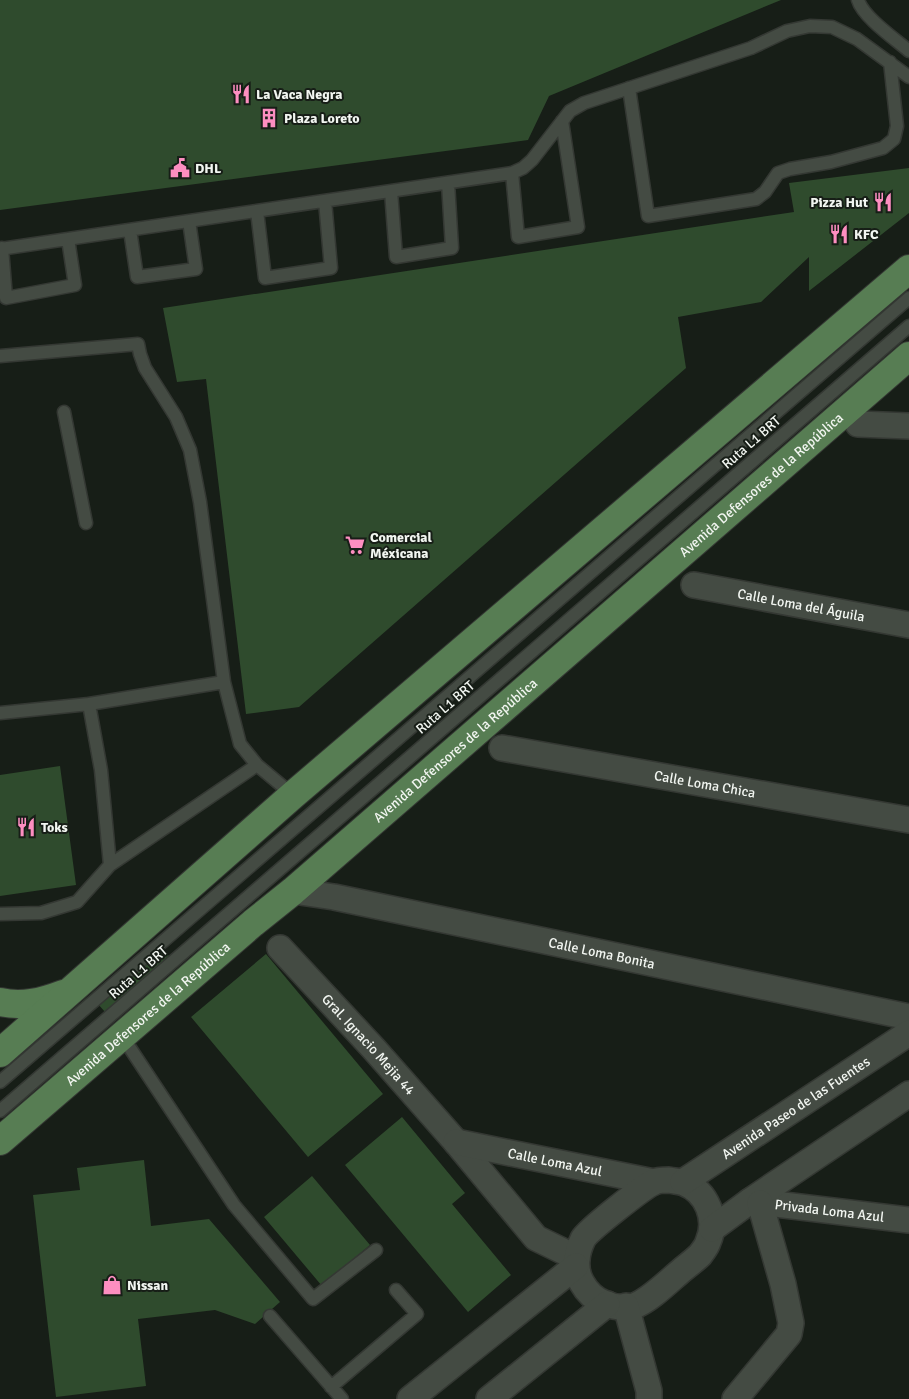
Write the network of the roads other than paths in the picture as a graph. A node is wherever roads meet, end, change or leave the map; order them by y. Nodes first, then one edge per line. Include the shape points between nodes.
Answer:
1 (858, 0) edge
2 (909, 51) edge
3 (890, 62) junction
4 (909, 77) edge
5 (630, 88) junction
6 (562, 121) junction
7 (512, 173) junction
8 (448, 183) junction
9 (391, 191) junction
10 (325, 201) junction
11 (257, 211) junction
12 (190, 221) junction
13 (130, 230) junction
14 (68, 239) junction
15 (1, 248) edge
16 (909, 269) edge
17 (909, 298) edge
18 (909, 326) edge
19 (0, 356) edge
20 (909, 356) edge
21 (64, 412) dead end
22 (858, 424) dead end
23 (909, 426) edge
24 (86, 523) dead end
25 (694, 585) dead end
26 (909, 625) edge
27 (224, 682) junction
28 (89, 704) junction
29 (0, 713) edge
30 (502, 748) dead end
31 (257, 765) junction
32 (293, 795) junction
33 (909, 820) edge
34 (110, 865) junction
35 (294, 891) junction
36 (0, 914) edge
37 (280, 948) dead end
38 (71, 992) junction
39 (0, 1002) edge
40 (909, 1017) edge
41 (909, 1033) edge
42 (122, 1036) junction
43 (0, 1053) edge
44 (0, 1082) edge
45 (909, 1094) edge
46 (0, 1111) edge
47 (0, 1141) edge
48 (456, 1142) junction
49 (654, 1182) junction
50 (683, 1182) junction
51 (755, 1202) junction
52 (909, 1220) edge
53 (712, 1229) junction
54 (376, 1250) dead end
55 (577, 1262) junction
56 (396, 1290) dead end
57 (616, 1305) junction
58 (270, 1316) dead end
59 (331, 1387) junction
60 (342, 1399) edge
61 (410, 1399) edge
62 (489, 1399) edge
63 (649, 1399) edge
64 (735, 1399) edge

1 - 2 lane via 867,15
3 - 4 lane
3 - 5 lane via 857,38 832,27 810,26 787,31 751,48
3 - 5 lane via 897,126 894,139 883,148 778,173 756,199 648,216
5 - 6 lane via 584,103 570,111
6 - 7 lane via 532,160
6 - 7 lane via 578,227 518,237
7 - 8 lane
8 - 9 lane
8 - 9 lane via 452,248 396,257
9 - 10 lane
10 - 11 lane
10 - 11 lane via 331,268 265,278
11 - 12 lane
12 - 13 lane
12 - 13 lane via 196,269 137,277
13 - 14 lane
14 - 15 lane
14 - 15 lane via 75,285 6,298
16 - 32 main road
17 - 44 lane, Ruta L1 BRT
18 - 46 lane, Ruta L1 BRT
19 - 27 lane via 138,344 146,368 176,417 190,450
20 - 35 main road, Avenida Defensores de la República
21 - 24 lane
22 - 23 street
25 - 26 street, Calle Loma del Águila
27 - 28 lane
27 - 31 lane via 240,744
28 - 29 lane
28 - 34 lane via 101,770
30 - 33 street, Calle Loma Chica
31 - 32 lane
31 - 34 lane
32 - 38 main road
34 - 36 lane via 77,902 40,912
35 - 40 street, Calle Loma Bonita
35 - 42 main road, Avenida Defensores de la República
37 - 48 street, Gral. Ignacio Mejia 44
38 - 39 main road via 31,1004
38 - 43 main road
41 - 50 street, Avenida Paseo de las Fuentes
42 - 47 main road, Avenida Defensores de la República
42 - 54 lane via 234,1205 313,1299
45 - 51 street
48 - 49 street, Calle Loma Azul
48 - 55 street, Gral. Ignacio Mejia 44 via 536,1238
49 - 50 street
49 - 55 street via 594,1227 584,1238
50 - 53 street via 706,1200
51 - 52 street, Privada Loma Azul
51 - 53 street
51 - 64 street via 783,1284 791,1323 789,1334
53 - 57 street via 700,1255 652,1295 634,1306
55 - 57 street via 580,1280 587,1292 599,1301
55 - 61 street
56 - 59 lane via 417,1314
57 - 62 street
57 - 63 street via 649,1391
58 - 59 lane
59 - 60 lane

